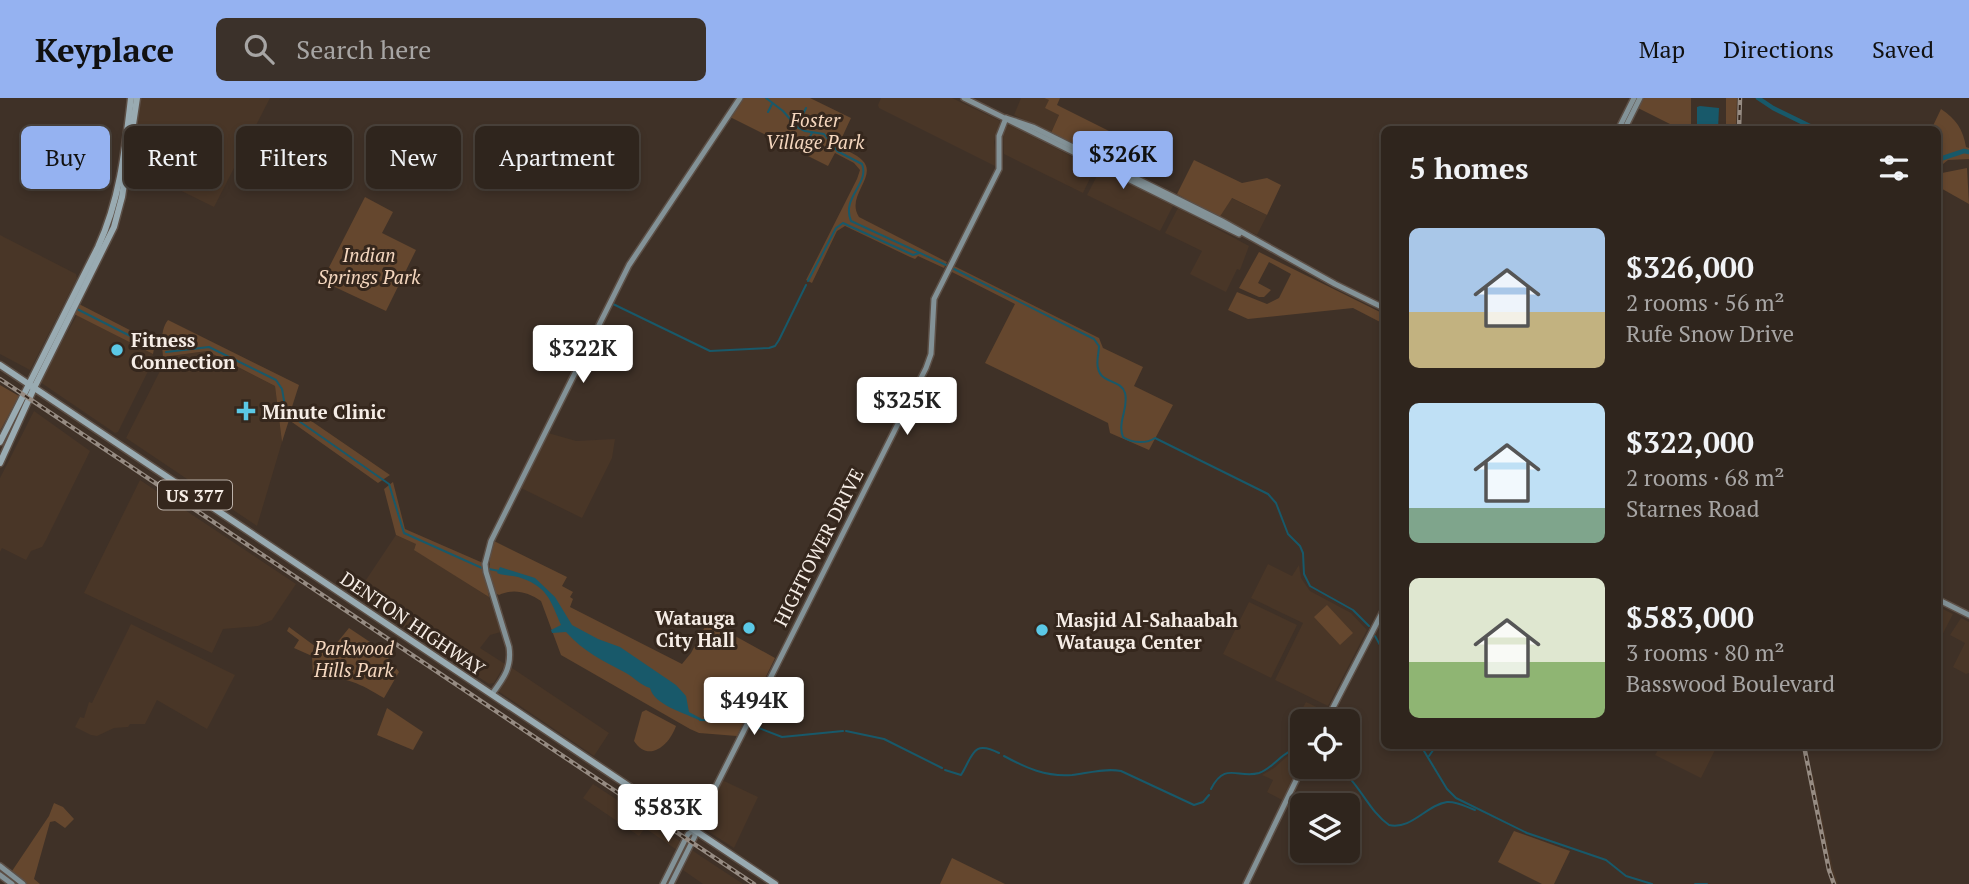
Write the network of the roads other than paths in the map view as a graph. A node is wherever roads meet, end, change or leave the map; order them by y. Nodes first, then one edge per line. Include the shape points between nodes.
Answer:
1 (131, 98) edge
2 (137, 98) edge
3 (740, 98) edge
4 (964, 98) edge
5 (1634, 98) edge
6 (1640, 98) edge
7 (1006, 118) junction
8 (1013, 123) junction
9 (1620, 126) edge
10 (1626, 126) edge
11 (1001, 128) junction
12 (1258, 242) junction
13 (1381, 306) edge
14 (70, 310) junction
15 (0, 365) edge
16 (32, 387) junction
17 (43, 394) junction
18 (30, 397) junction
19 (0, 442) edge
20 (0, 463) edge
21 (1941, 601) edge
22 (1381, 615) edge
23 (1969, 615) edge
24 (492, 694) junction
25 (1332, 709) edge
26 (1297, 779) edge
27 (694, 830) junction
28 (0, 866) edge
29 (0, 875) edge
30 (12, 884) edge
31 (23, 884) edge
32 (663, 884) edge
33 (671, 884) edge
34 (775, 884) edge
35 (1246, 884) edge

1 - 14 main road via 113,211
2 - 14 main road via 118,213
3 - 24 main road via 629,265 491,541 486,572 510,657 506,674
4 - 7 main road
5 - 9 main road
6 - 10 main road
7 - 8 main road
7 - 11 main road, HIGHTOWER DRIVE
7 - 12 main road via 1033,127
8 - 11 main road
8 - 12 main road
11 - 27 main road, HIGHTOWER DRIVE via 999,169 934,299 926,368
12 - 13 main road
14 - 16 main road
15 - 16 main road, US 377
16 - 17 main road, DENTON HIGHWAY / US 377
16 - 18 main road
16 - 19 main road
17 - 18 main road
17 - 24 main road, DENTON HIGHWAY / US 377
18 - 20 main road
21 - 23 main road
22 - 25 main road
24 - 27 main road, DENTON HIGHWAY / US 377
26 - 35 main road
27 - 32 main road
27 - 33 main road
27 - 34 main road, DENTON HIGHWAY / US 377
28 - 31 main road
29 - 30 main road

